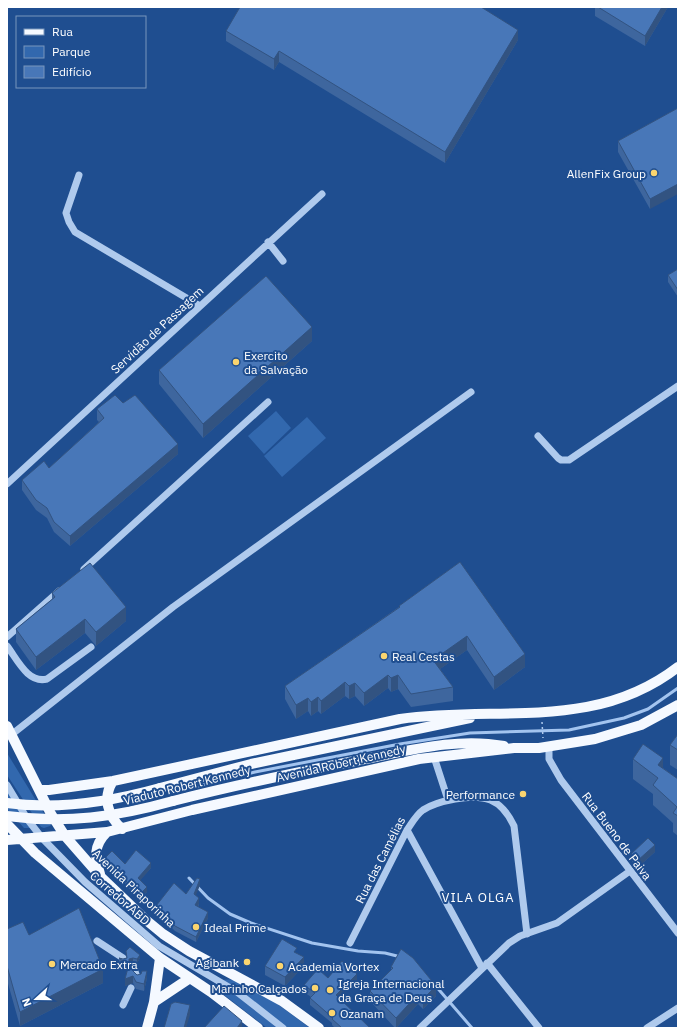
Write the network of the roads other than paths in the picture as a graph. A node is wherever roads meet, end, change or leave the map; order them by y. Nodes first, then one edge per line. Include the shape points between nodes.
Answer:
1 (79, 175) dead end
2 (322, 194) dead end
3 (268, 242) junction
4 (283, 261) dead end
5 (200, 306) junction
6 (678, 386) edge
7 (471, 392) dead end
8 (268, 402) dead end
9 (538, 436) dead end
10 (7, 484) edge
11 (78, 574) edge
12 (66, 584) edge
13 (7, 637) edge
14 (7, 646) edge
15 (91, 647) dead end
16 (678, 667) edge
17 (678, 705) edge
18 (494, 714) junction
19 (9, 730) edge
20 (549, 747) junction
21 (514, 748) junction
22 (434, 757) junction
23 (113, 781) junction
24 (7, 784) edge
25 (39, 790) junction
26 (448, 800) junction
27 (7, 803) edge
28 (7, 816) edge
29 (7, 824) edge
30 (122, 829) junction
31 (407, 830) junction
32 (107, 832) junction
33 (65, 836) junction
34 (42, 838) junction
35 (7, 840) edge
36 (21, 840) junction
37 (630, 871) junction
38 (100, 876) junction
39 (678, 933) edge
40 (527, 934) junction
41 (97, 942) dead end
42 (350, 943) dead end
43 (123, 958) edge
44 (160, 958) junction
45 (133, 966) dead end
46 (484, 966) junction
47 (137, 977) edge
48 (190, 978) junction
49 (131, 988) dead end
50 (154, 1002) junction
51 (123, 1005) dead end
52 (678, 1008) edge
53 (147, 1028) edge
54 (258, 1028) edge
55 (282, 1028) edge
56 (319, 1028) edge
57 (420, 1028) edge
58 (539, 1028) edge
59 (647, 1028) edge

1 - 5 street via 66,213 75,232
2 - 3 street, Servidão de Passagem
3 - 4 street
3 - 5 street, Servidão de Passagem
5 - 10 street, Servidão de Passagem
6 - 9 street via 569,460 558,458
7 - 19 street via 179,603
8 - 11 street
12 - 13 street
14 - 15 street via 31,678 42,680
16 - 18 main road via 650,686 606,704 568,710
17 - 20 main road, Avenida Robert Kennedy via 652,721 619,733 595,740
18 - 23 main road via 426,715 400,719
18 - 27 main road, Viaduto Robert Kennedy, bridge via 251,764 114,799 50,806
19 - 25 main road, Avenida Piraporinha
20 - 21 main road, Avenida Robert Kennedy
20 - 37 street, Rua Bueno de Paiva via 549,760 556,773
21 - 22 main road, Avenida Robert Kennedy
21 - 28 main road, Viaduto Robert Kennedy, bridge via 462,743 386,755 242,784 120,815 53,820
22 - 26 street
22 - 30 main road, Avenida Robert Kennedy via 192,810
23 - 25 main road
23 - 30 main road via 108,794 108,808 112,818
24 - 34 street, Corredor ABD
25 - 33 main road, Avenida Piraporinha
26 - 31 street, Rua das Camélias via 422,811
26 - 40 street, Rua das Camélias via 472,796 483,798 497,804 512,821 516,834
29 - 36 main road
30 - 32 main road, Avenida Robert Kennedy
31 - 42 street, Rua das Camélias
31 - 46 street
32 - 33 main road, Avenida Robert Kennedy
32 - 38 main road via 96,848
33 - 34 main road, Avenida Robert Kennedy
33 - 38 main road, Avenida Piraporinha
34 - 36 main road, Avenida Robert Kennedy
34 - 55 street, Corredor ABD via 76,874 159,946 237,992
35 - 36 main road, Avenida Robert Kennedy
36 - 44 main road
37 - 39 street, Rua Bueno de Paiva
37 - 40 street via 557,923
38 - 56 main road, Avenida Piraporinha via 163,934 189,951 282,1001
40 - 46 street via 509,943
41 - 43 street
44 - 48 main road
44 - 50 main road
45 - 47 street
46 - 57 street
46 - 58 street
48 - 50 main road
48 - 54 main road
49 - 51 street
50 - 53 main road
52 - 59 street

